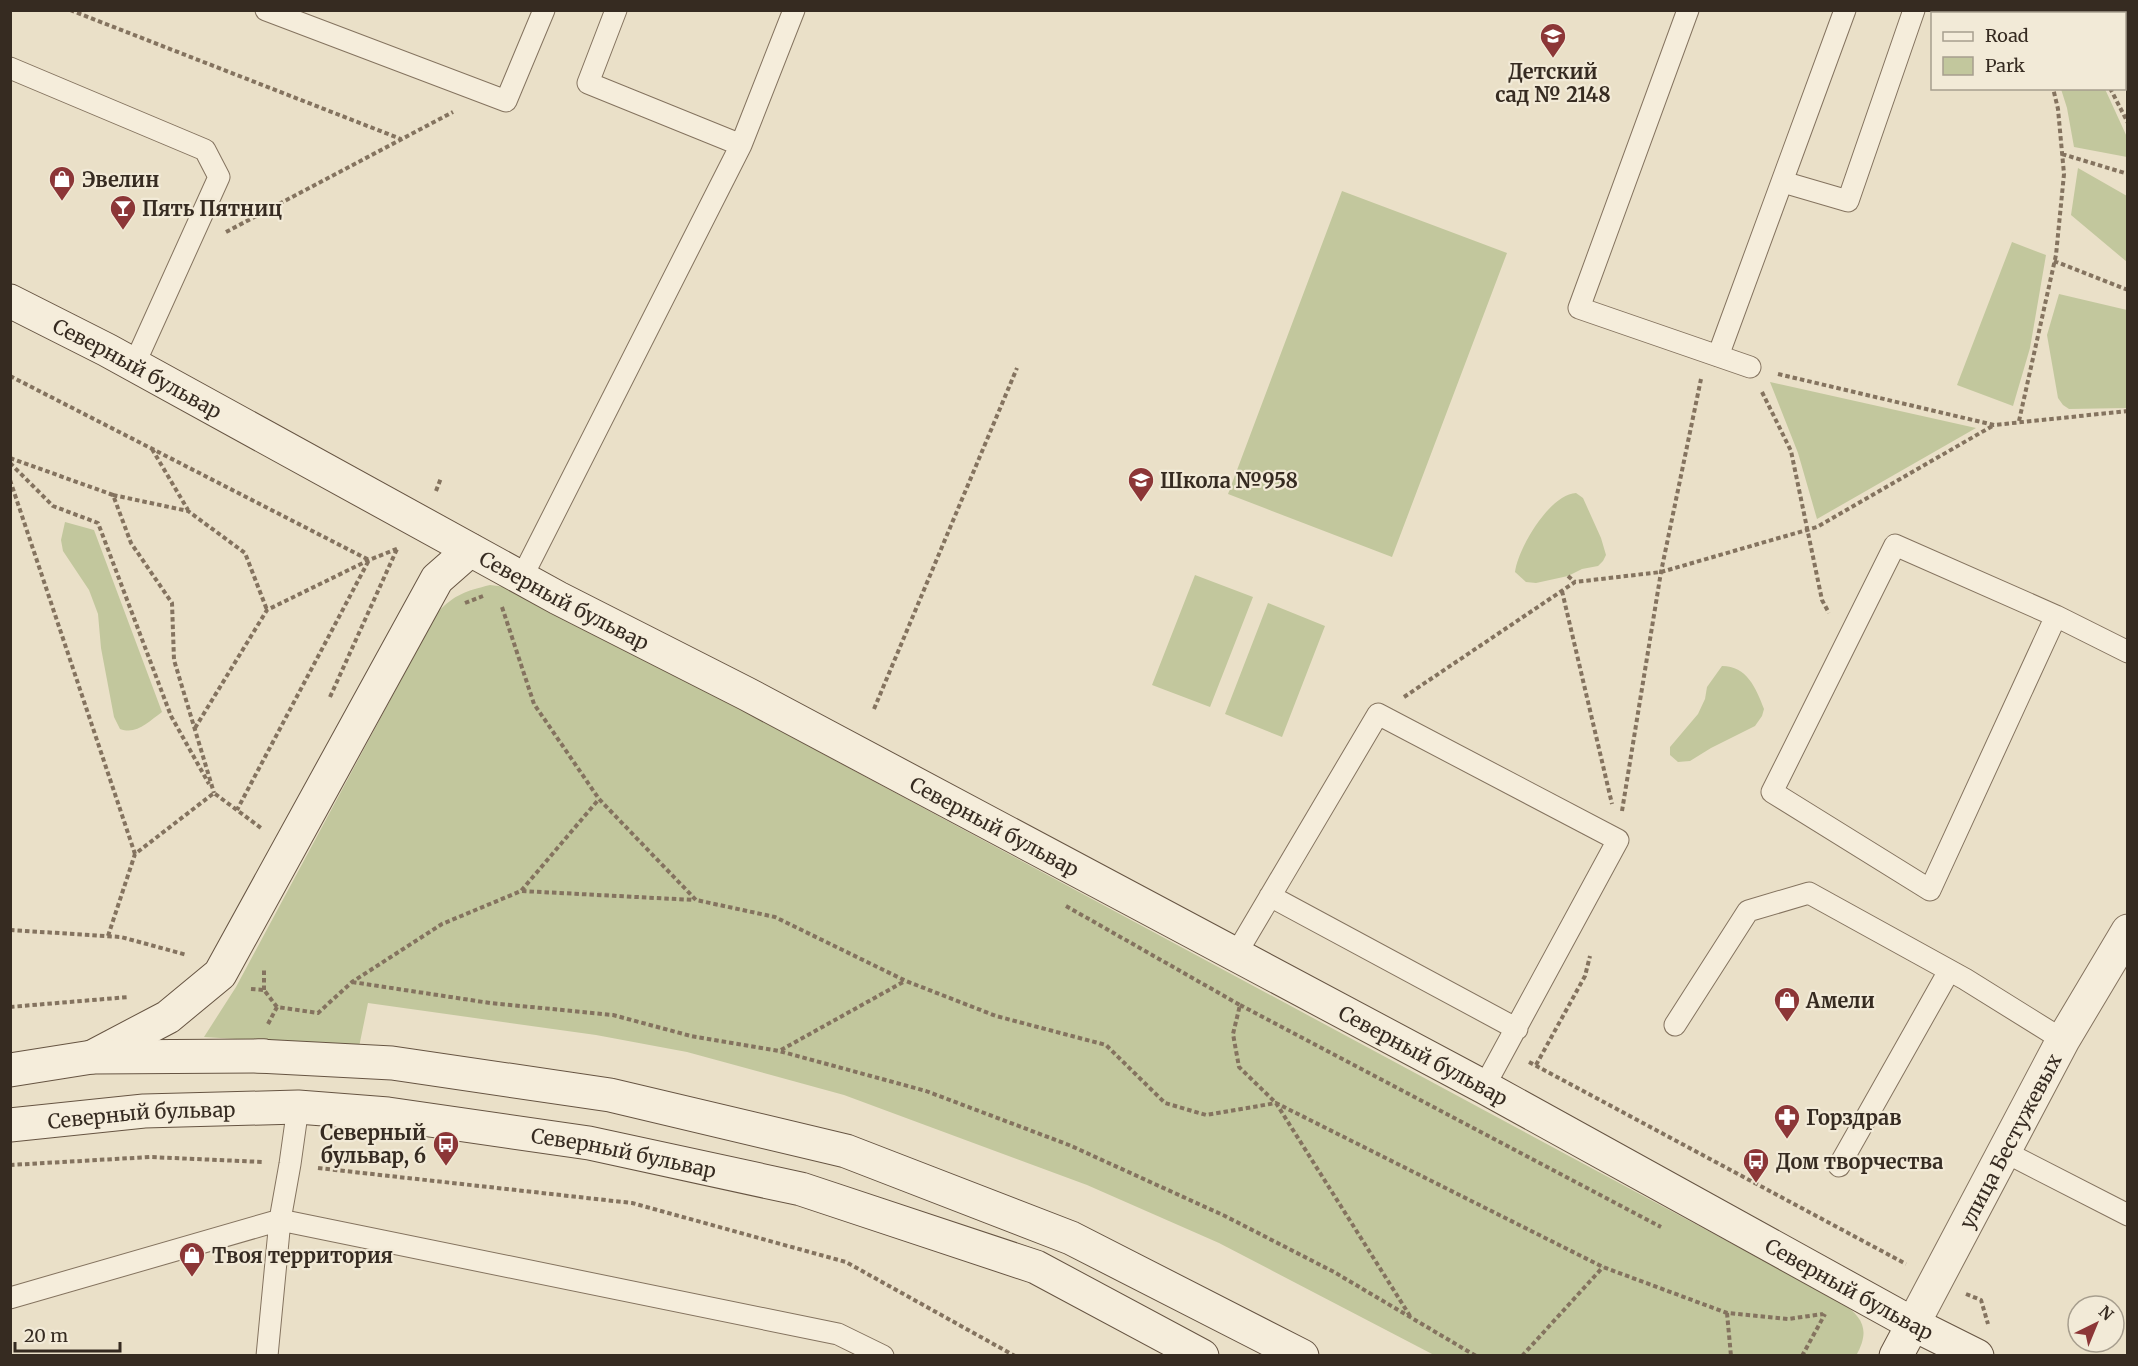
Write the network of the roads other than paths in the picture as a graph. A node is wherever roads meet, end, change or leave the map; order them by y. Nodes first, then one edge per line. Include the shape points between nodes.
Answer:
1 (266, 10) edge
2 (544, 10) edge
3 (616, 10) edge
4 (794, 10) edge
5 (1688, 10) edge
6 (1845, 10) edge
7 (1914, 10) edge
8 (10, 68) edge
9 (741, 145) junction
10 (1783, 182) junction
11 (10, 301) edge
12 (1713, 354) junction
13 (134, 365) junction
14 (1750, 367) road end
15 (470, 550) junction
16 (522, 577) junction
17 (2056, 616) junction
18 (2127, 652) edge
19 (1270, 896) junction
20 (2127, 931) edge
21 (1236, 954) junction
22 (1948, 971) junction
23 (1675, 1025) dead end
24 (1517, 1029) junction
25 (2063, 1040) junction
26 (92, 1057) junction
27 (10, 1070) edge
28 (1484, 1087) junction
29 (298, 1107) junction
30 (10, 1125) edge
31 (2005, 1152) junction
32 (1839, 1166) dead end
33 (2127, 1215) edge
34 (280, 1220) junction
35 (10, 1298) edge
36 (1913, 1324) junction
37 (1973, 1354) edge
38 (267, 1356) edge
39 (883, 1356) edge
40 (1202, 1356) edge
41 (1302, 1356) edge
42 (1896, 1356) edge

1 - 2 lane via 506,101
3 - 9 lane via 588,83
4 - 9 lane
5 - 12 lane via 1579,308
6 - 10 lane
7 - 10 lane via 1848,201
8 - 13 lane via 205,150 219,177
9 - 16 lane
10 - 12 lane
11 - 13 main road, Северный бульвар
12 - 14 lane
13 - 15 main road, Северный бульвар
15 - 16 main road, Северный бульвар
15 - 26 main road via 437,579 220,974 168,1017
16 - 21 main road, Северный бульвар
17 - 17 lane via 1895,545 1772,792 1930,890
17 - 18 lane
19 - 21 lane
19 - 24 lane
19 - 24 lane via 1378,714 1618,840
20 - 25 main road, улица Бестужевых
21 - 28 main road, Северный бульвар
22 - 23 lane via 1809,893 1748,911
22 - 25 lane
22 - 32 lane
24 - 28 lane
25 - 31 main road, улица Бестужевых
26 - 27 main road
26 - 41 main road via 262,1048 392,1063 610,1095 846,1151 1071,1238
28 - 36 main road, Северный бульвар
29 - 30 main road, Северный бульвар via 144,1111
29 - 34 lane
29 - 40 main road, Северный бульвар via 388,1114 589,1143 801,1189 1036,1267
31 - 33 lane
31 - 36 main road, улица Бестужевых
34 - 35 lane
34 - 38 lane
34 - 39 lane via 838,1334
36 - 37 main road, Северный бульвар
36 - 42 main road, улица Бестужевых

